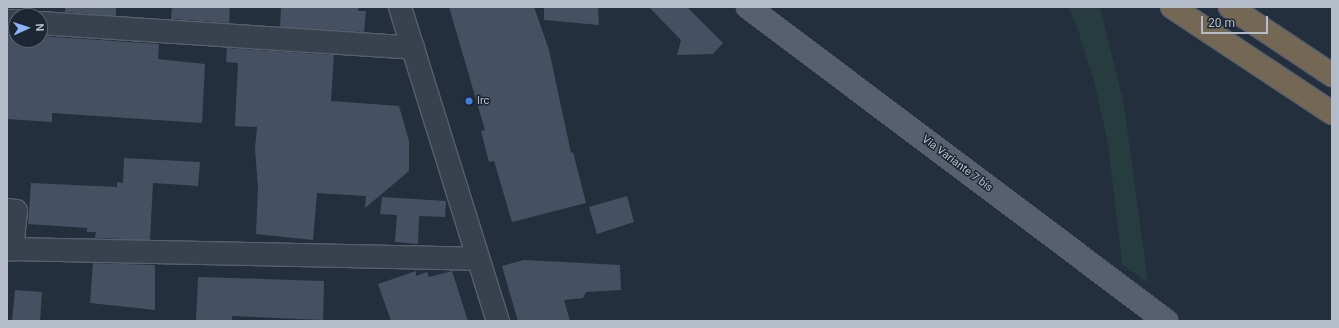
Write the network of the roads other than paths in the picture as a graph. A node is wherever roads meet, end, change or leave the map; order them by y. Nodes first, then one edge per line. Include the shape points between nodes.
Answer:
1 (400, 7) edge
2 (748, 7) edge
3 (1172, 7) edge
4 (1230, 7) edge
5 (48, 24) edge
6 (413, 48) junction
7 (1332, 75) edge
8 (1332, 113) edge
9 (7, 210) edge
10 (10, 250) edge
11 (478, 259) junction
12 (1157, 315) edge
13 (498, 321) edge

1 - 6 street
2 - 12 main road, Via Variante 7 bis
3 - 8 highway
4 - 7 highway
5 - 6 street
6 - 11 street
9 - 10 street via 16,211
10 - 11 street
11 - 13 street

